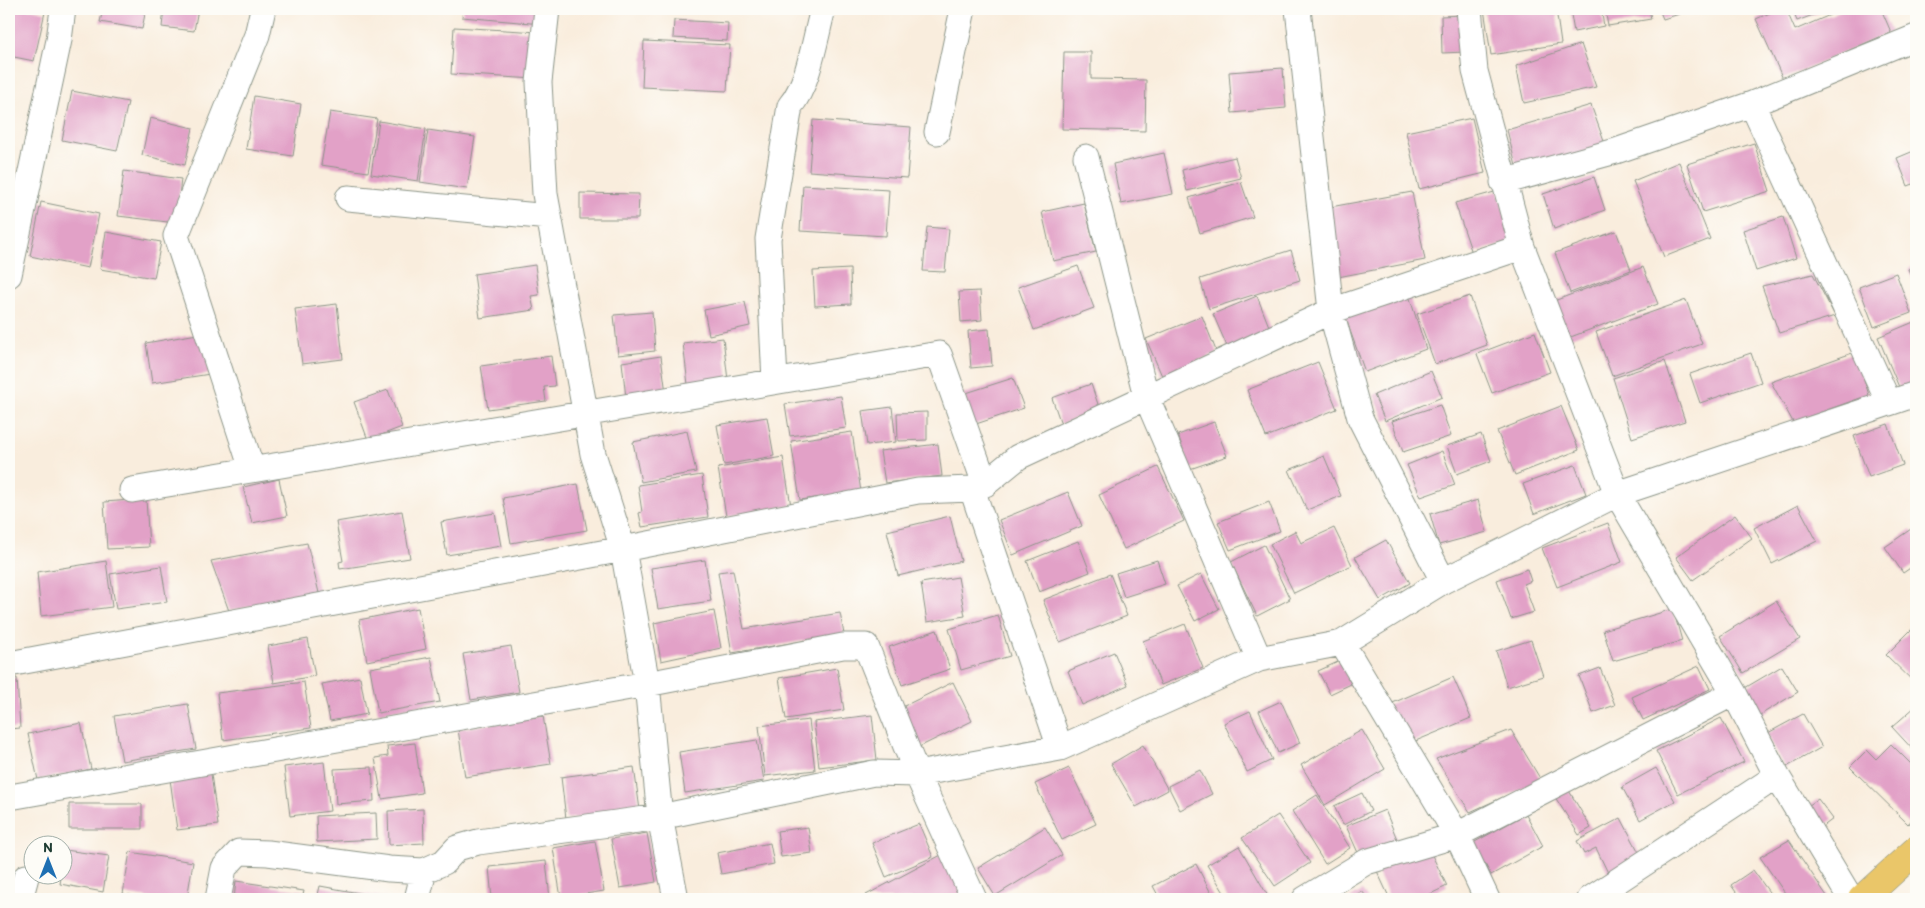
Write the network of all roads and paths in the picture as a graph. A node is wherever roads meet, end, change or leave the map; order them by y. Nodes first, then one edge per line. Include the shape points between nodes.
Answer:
1 (64, 9) edge
2 (263, 9) edge
3 (546, 9) edge
4 (823, 9) edge
5 (963, 9) edge
6 (1298, 9) edge
7 (1468, 9) edge
8 (1916, 37) edge
9 (1752, 104) junction
10 (937, 132) dead end
11 (1086, 157) dead end
12 (1503, 182) junction
13 (348, 198) dead end
14 (549, 217) junction
15 (1522, 247) junction
16 (9, 275) edge
17 (1331, 311) junction
18 (775, 382) junction
19 (1916, 394) edge
20 (1146, 396) junction
21 (1889, 403) junction
22 (585, 413) junction
23 (252, 470) junction
24 (978, 487) junction
25 (132, 490) dead end
26 (1617, 494) junction
27 (623, 549) junction
28 (1443, 582) junction
29 (1342, 642) junction
30 (1260, 659) junction
31 (9, 664) edge
32 (647, 684) junction
33 (1734, 694) junction
34 (1060, 748) junction
35 (917, 774) junction
36 (1777, 776) junction
37 (10, 797) edge
38 (660, 816) junction
39 (1457, 835) junction
40 (1916, 850) edge
41 (424, 871) junction
42 (218, 899) edge
43 (417, 899) edge
44 (676, 899) edge
45 (974, 899) edge
46 (1305, 899) edge
47 (1487, 899) edge
48 (1590, 899) edge
49 (1851, 899) edge
50 (1862, 899) edge

1 - 16 street
2 - 23 street via 257,35 176,236
3 - 14 street via 539,82
4 - 18 street via 799,95 790,106 768,239
5 - 10 street
6 - 17 street
7 - 12 street via 1475,71
8 - 9 street
9 - 12 street via 1616,151
9 - 21 street
11 - 20 street
12 - 15 street
13 - 14 street
14 - 22 street
15 - 17 street
15 - 26 street
17 - 20 street
17 - 28 street via 1360,418
18 - 22 street
18 - 24 street via 939,354
19 - 21 street
20 - 24 street via 1018,457
20 - 30 street
21 - 26 street
22 - 23 street
22 - 27 street via 593,454
23 - 25 street
24 - 27 street via 918,491
24 - 34 street
26 - 28 street
26 - 33 street
27 - 31 street
27 - 32 street
28 - 29 street
29 - 30 street
29 - 39 street
30 - 34 street
32 - 35 street via 843,646 866,646
32 - 37 street
32 - 38 street
33 - 36 street
33 - 39 street
34 - 35 street
35 - 38 street via 874,773
35 - 45 street
36 - 48 street
36 - 49 street
38 - 41 street via 478,842 457,848 444,862
38 - 44 street
39 - 46 street via 1366,862
39 - 47 street
40 - 50 highway
41 - 42 street via 239,852 224,868
41 - 43 street

